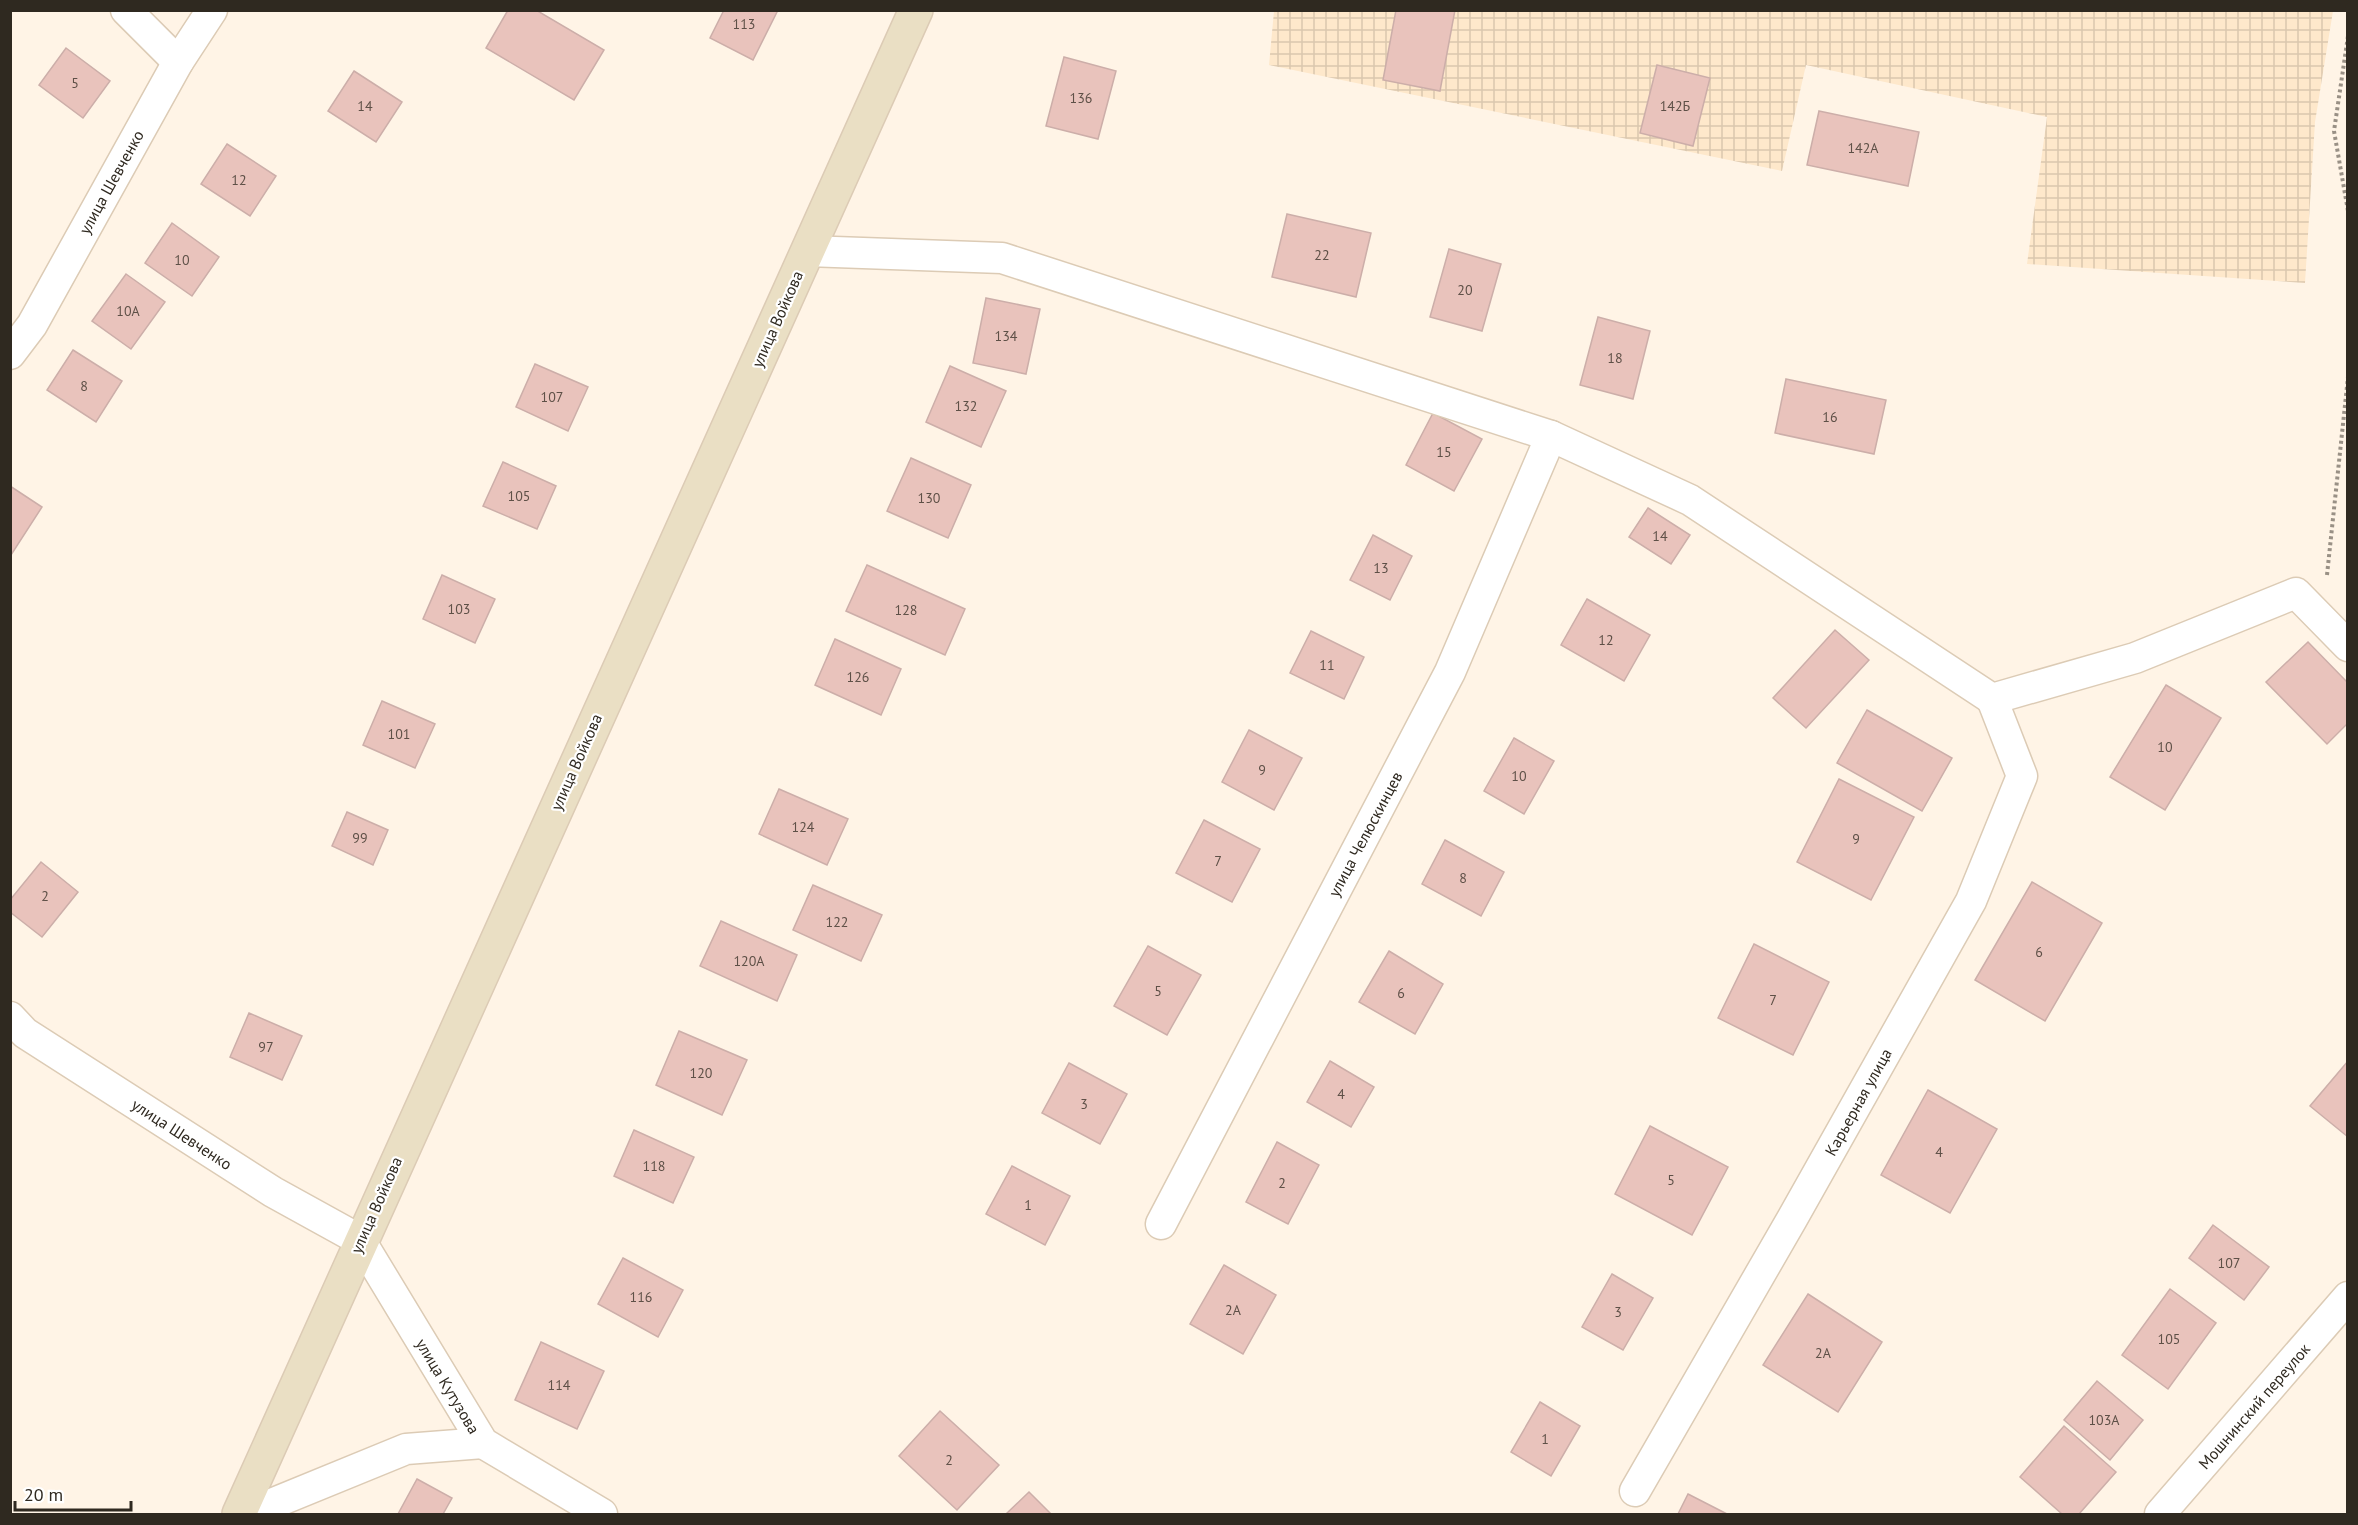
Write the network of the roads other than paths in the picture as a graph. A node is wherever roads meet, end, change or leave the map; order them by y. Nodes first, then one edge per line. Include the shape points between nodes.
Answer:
1 (126, 10) edge
2 (212, 10) edge
3 (916, 10) edge
4 (178, 62) junction
5 (807, 251) junction
6 (10, 354) edge
7 (1551, 436) junction
8 (2348, 646) edge
9 (1992, 699) junction
10 (10, 1017) edge
11 (1161, 1224) dead end
12 (360, 1240) junction
13 (2348, 1297) edge
14 (483, 1443) junction
15 (1635, 1491) dead end
16 (238, 1515) edge
17 (246, 1515) edge
18 (602, 1515) edge
19 (2160, 1515) edge

1 - 4 street
2 - 4 street, улица Шевченко
3 - 5 main road, улица Войкова
4 - 6 street, улица Шевченко via 32,325
5 - 7 street via 1002,258
5 - 12 main road, улица Войкова
7 - 9 street via 1690,500
7 - 11 street, улица Челюскинцев via 1450,672
8 - 9 street via 2296,593 2135,658
9 - 15 street, Карьерная улица via 2022,776 1971,901
10 - 12 street, улица Шевченко via 25,1033 273,1192
12 - 14 street, улица Кутузова
12 - 16 main road, улица Войкова
13 - 19 street, Мошнинский переулок
14 - 17 street via 406,1449
14 - 18 street, улица Кутузова

